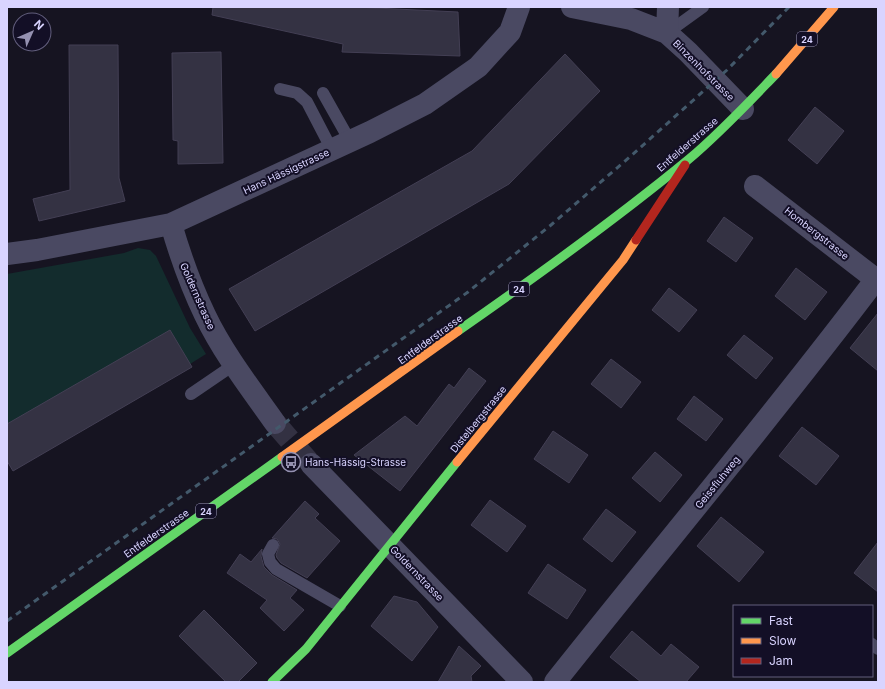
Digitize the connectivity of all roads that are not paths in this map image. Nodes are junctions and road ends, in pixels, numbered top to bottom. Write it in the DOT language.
graph roads {
  1 [pos="519,7"];
  2 [pos="572,7"];
  3 [pos="668,7"];
  4 [pos="703,7"];
  5 [pos="834,7"];
  6 [pos="667,33"];
  7 [pos="280,89"];
  8 [pos="323,93"];
  9 [pos="743,109"];
  10 [pos="341,145"];
  11 [pos="688,160"];
  12 [pos="755,186"];
  13 [pos="171,224"];
  14 [pos="7,254"];
  15 [pos="877,280"];
  16 [pos="235,364"];
  17 [pos="191,394"];
  18 [pos="275,423"];
  19 [pos="311,464"];
  20 [pos="389,544"];
  21 [pos="273,545"];
  22 [pos="340,606"];
  23 [pos="7,653"];
  24 [pos="516,680"];
  25 [pos="272,682"];
  26 [pos="555,682"];
  1 -- 10 [label="street, Hans Hässigstrasse"];
  2 -- 6 [label="street, Binzenhofstrasse"];
  3 -- 6 [label="street"];
  4 -- 6 [label="lane"];
  5 -- 9 [label="main road, Entfelderstrasse / 24"];
  6 -- 9 [label="street, Binzenhofstrasse"];
  7 -- 10 [label="lane"];
  8 -- 10 [label="lane"];
  9 -- 11 [label="main road, Entfelderstrasse / 24"];
  10 -- 13 [label="street, Hans Hässigstrasse"];
  11 -- 20 [label="main road, Distelbergstrasse"];
  11 -- 23 [label="main road, Entfelderstrasse / 24"];
  12 -- 15 [label="street, Hombergstrasse"];
  13 -- 14 [label="street, Hans Hässigstrasse"];
  13 -- 16 [label="street, Goldernstrasse"];
  15 -- 26 [label="street, Geissfluhweg"];
  16 -- 17 [label="lane"];
  16 -- 18 [label="street, Goldernstrasse"];
  19 -- 20 [label="street, Goldernstrasse"];
  20 -- 22 [label="main road, Distelbergstrasse"];
  20 -- 24 [label="street, Goldernstrasse"];
  21 -- 22 [label="lane"];
  22 -- 25 [label="main road, Distelbergstrasse"];
}
